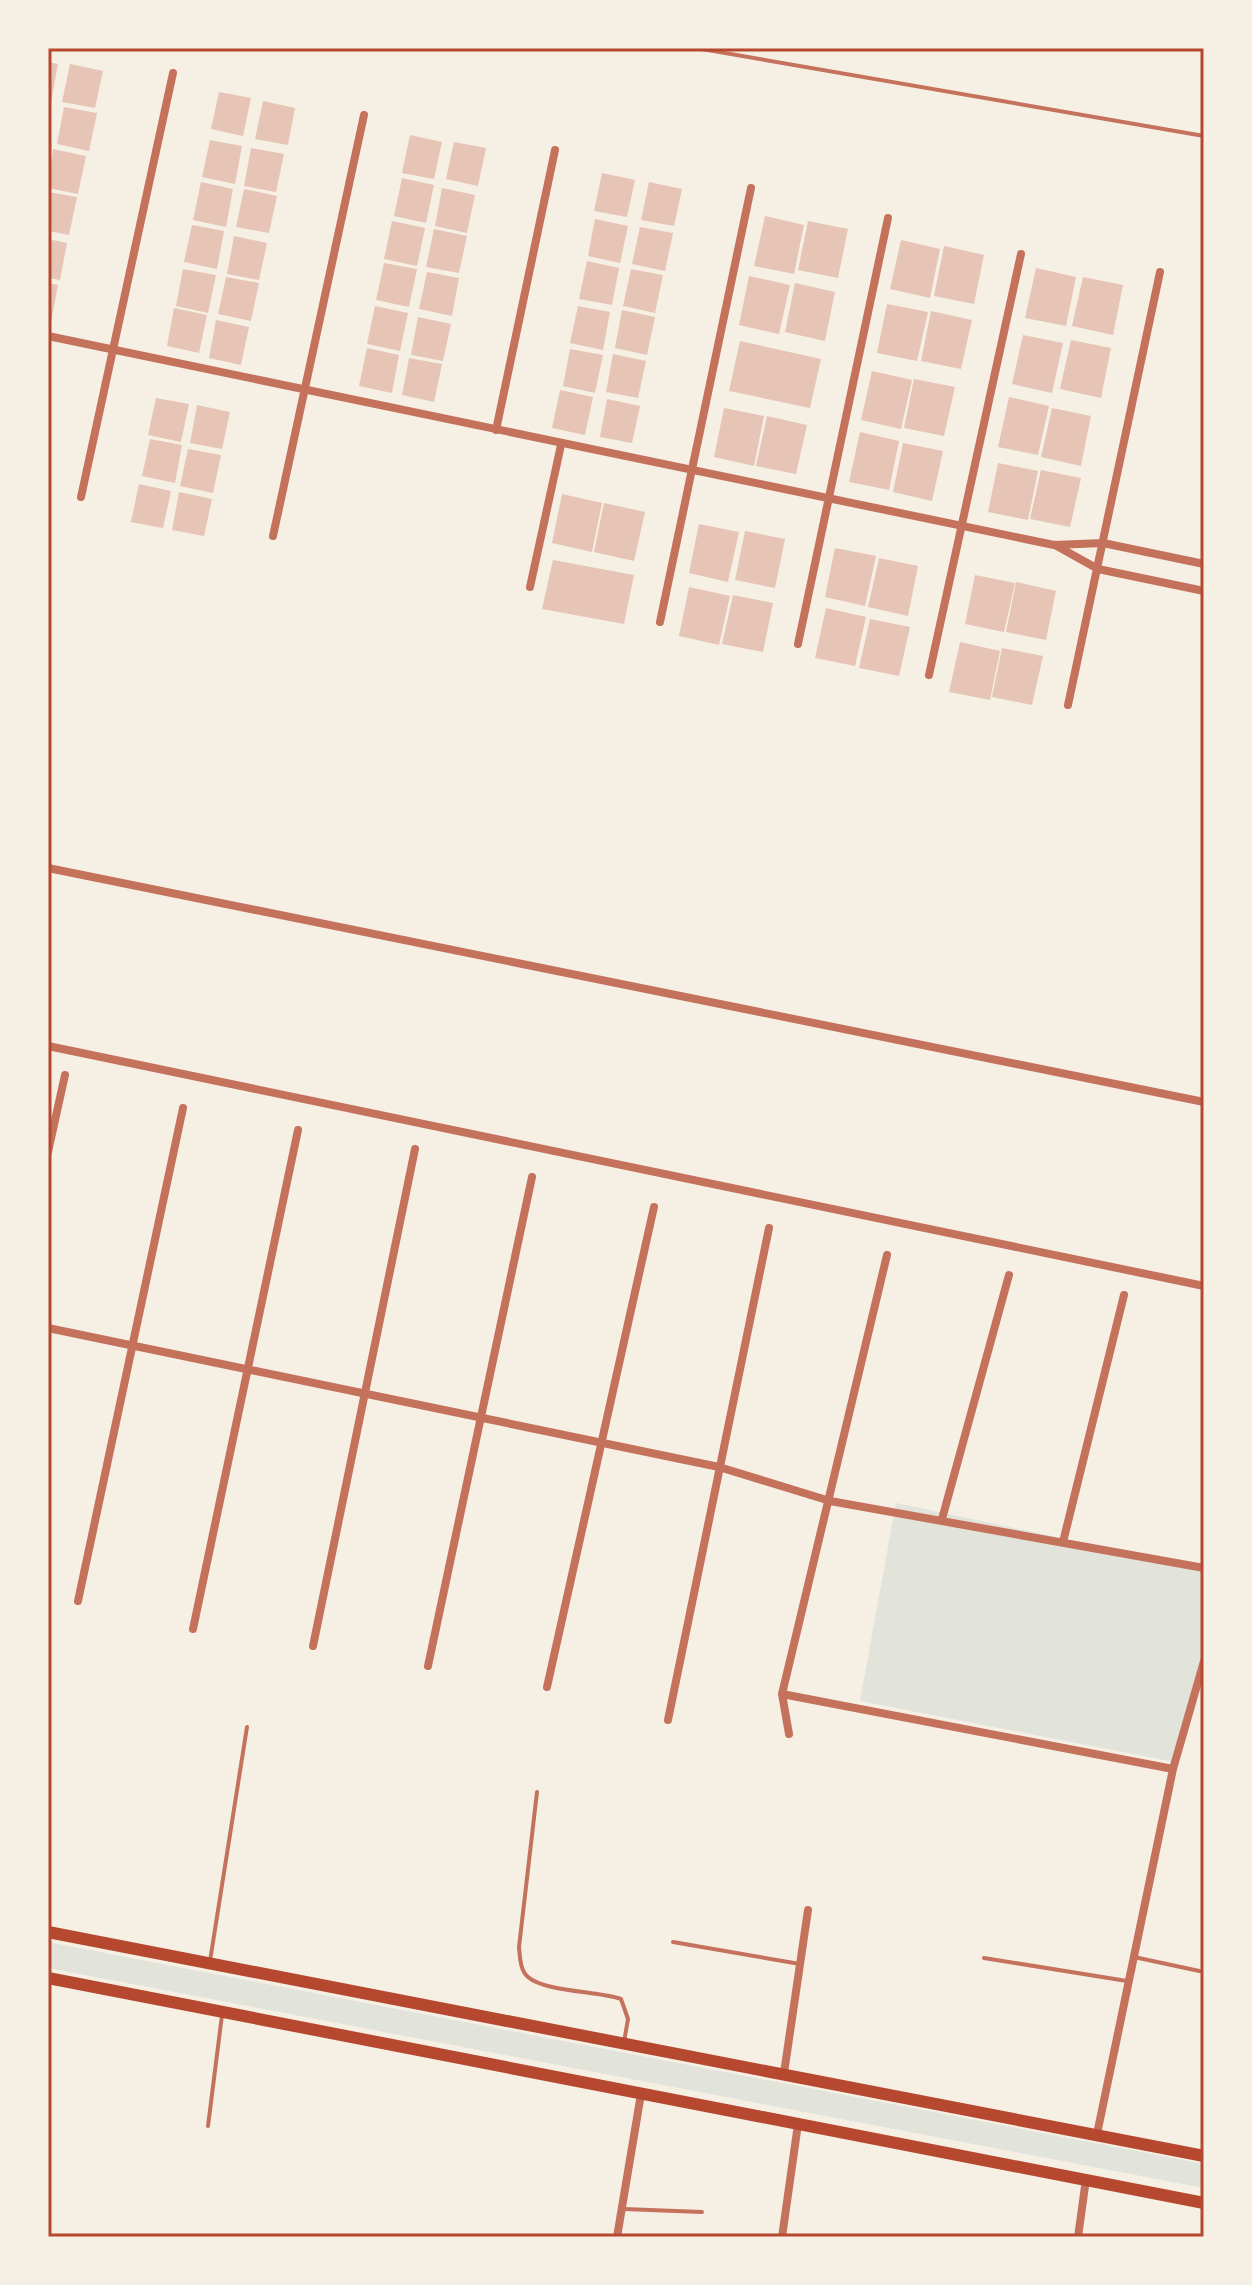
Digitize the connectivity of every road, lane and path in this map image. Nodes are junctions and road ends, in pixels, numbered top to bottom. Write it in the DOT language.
graph roads {
  1 [pos="696,48"];
  2 [pos="173,73"];
  3 [pos="364,115"];
  4 [pos="1204,136"];
  5 [pos="555,150"];
  6 [pos="751,188"];
  7 [pos="888,218"];
  8 [pos="1021,254"];
  9 [pos="1160,272"];
  10 [pos="48,336"];
  11 [pos="114,350"];
  12 [pos="305,389"];
  13 [pos="496,430"];
  14 [pos="561,445"];
  15 [pos="691,472"];
  16 [pos="81,497"];
  17 [pos="828,498"];
  18 [pos="962,527"];
  19 [pos="273,536"];
  20 [pos="1103,543"];
  21 [pos="1054,545"];
  22 [pos="1204,564"];
  23 [pos="1098,569"];
  24 [pos="530,587"];
  25 [pos="1204,591"];
  26 [pos="660,622"];
  27 [pos="798,644"];
  28 [pos="929,675"];
  29 [pos="1068,705"];
  30 [pos="48,868"];
  31 [pos="48,1046"];
  32 [pos="65,1075"];
  33 [pos="1204,1102"];
  34 [pos="183,1108"];
  35 [pos="298,1130"];
  36 [pos="415,1149"];
  37 [pos="48,1152"];
  38 [pos="532,1177"];
  39 [pos="654,1207"];
  40 [pos="769,1228"];
  41 [pos="887,1255"];
  42 [pos="1009,1275"];
  43 [pos="1204,1286"];
  44 [pos="1124,1295"];
  45 [pos="48,1328"];
  46 [pos="130,1346"];
  47 [pos="247,1369"];
  48 [pos="364,1393"];
  49 [pos="481,1417"];
  50 [pos="601,1442"];
  51 [pos="719,1467"];
  52 [pos="830,1501"];
  53 [pos="942,1519"];
  54 [pos="1063,1542"];
  55 [pos="1204,1568"];
  56 [pos="78,1601"];
  57 [pos="193,1629"];
  58 [pos="313,1646"];
  59 [pos="1204,1661"];
  60 [pos="428,1666"];
  61 [pos="547,1687"];
  62 [pos="782,1694"];
  63 [pos="668,1720"];
  64 [pos="247,1727"];
  65 [pos="789,1734"];
  66 [pos="1173,1769"];
  67 [pos="537,1792"];
  68 [pos="808,1910"];
  69 [pos="48,1932"];
  70 [pos="673,1942"];
  71 [pos="1134,1957"];
  72 [pos="984,1958"];
  73 [pos="210,1963"];
  74 [pos="800,1964"];
  75 [pos="1204,1972"];
  76 [pos="48,1978"];
  77 [pos="1129,1981"];
  78 [pos="222,2012"];
  79 [pos="624,2043"];
  80 [pos="784,2073"];
  81 [pos="641,2094"];
  82 [pos="798,2124"];
  83 [pos="208,2126"];
  84 [pos="1097,2134"];
  85 [pos="1204,2156"];
  86 [pos="1086,2178"];
  87 [pos="1204,2203"];
  88 [pos="622,2209"];
  89 [pos="702,2212"];
  90 [pos="617,2237"];
  91 [pos="782,2237"];
  92 [pos="1078,2237"];
  1 -- 4 [label="lane"];
  2 -- 11 [label="street"];
  3 -- 12 [label="street"];
  5 -- 13 [label="street"];
  6 -- 15 [label="street"];
  7 -- 17 [label="street"];
  8 -- 18 [label="street"];
  9 -- 20 [label="street"];
  10 -- 11 [label="street"];
  11 -- 12 [label="street"];
  11 -- 16 [label="street"];
  12 -- 13 [label="street"];
  12 -- 19 [label="street"];
  13 -- 14 [label="street"];
  14 -- 15 [label="street"];
  14 -- 24 [label="street"];
  15 -- 17 [label="street"];
  15 -- 26 [label="street"];
  17 -- 18 [label="street"];
  17 -- 27 [label="street"];
  18 -- 21 [label="street"];
  18 -- 28 [label="street"];
  20 -- 21 [label="street"];
  20 -- 22 [label="street"];
  20 -- 23 [label="street"];
  21 -- 23 [label="street"];
  23 -- 25 [label="street"];
  23 -- 29 [label="street"];
  30 -- 33 [label="street"];
  31 -- 43 [label="street"];
  32 -- 37 [label="street"];
  34 -- 46 [label="street"];
  35 -- 47 [label="street"];
  36 -- 48 [label="street"];
  38 -- 49 [label="street"];
  39 -- 50 [label="street"];
  40 -- 51 [label="street"];
  41 -- 52 [label="street"];
  42 -- 53 [label="street"];
  44 -- 54 [label="street"];
  45 -- 46 [label="street"];
  46 -- 47 [label="street"];
  46 -- 56 [label="street"];
  47 -- 48 [label="street"];
  47 -- 57 [label="street"];
  48 -- 49 [label="street"];
  48 -- 58 [label="street"];
  49 -- 50 [label="street"];
  49 -- 60 [label="street"];
  50 -- 51 [label="street"];
  50 -- 61 [label="street"];
  51 -- 52 [label="street"];
  51 -- 63 [label="street"];
  52 -- 53 [label="street"];
  52 -- 62 [label="street"];
  53 -- 54 [label="street"];
  54 -- 55 [label="street"];
  59 -- 66 [label="street"];
  62 -- 65 [label="street"];
  62 -- 66 [label="street"];
  64 -- 73 [label="lane"];
  66 -- 71 [label="street"];
  67 -- 79 [label="lane"];
  68 -- 74 [label="street"];
  69 -- 73 [label="main road"];
  70 -- 74 [label="lane"];
  71 -- 75 [label="lane"];
  71 -- 77 [label="street"];
  72 -- 77 [label="lane"];
  73 -- 79 [label="main road"];
  74 -- 80 [label="street"];
  76 -- 78 [label="main road"];
  77 -- 84 [label="street"];
  78 -- 81 [label="main road"];
  78 -- 83 [label="lane"];
  79 -- 80 [label="main road"];
  80 -- 84 [label="main road"];
  81 -- 82 [label="main road"];
  81 -- 88 [label="street"];
  82 -- 86 [label="main road"];
  82 -- 91 [label="street"];
  84 -- 85 [label="main road"];
  86 -- 87 [label="main road"];
  86 -- 92 [label="street"];
  88 -- 89 [label="lane"];
  88 -- 90 [label="street"];
}
